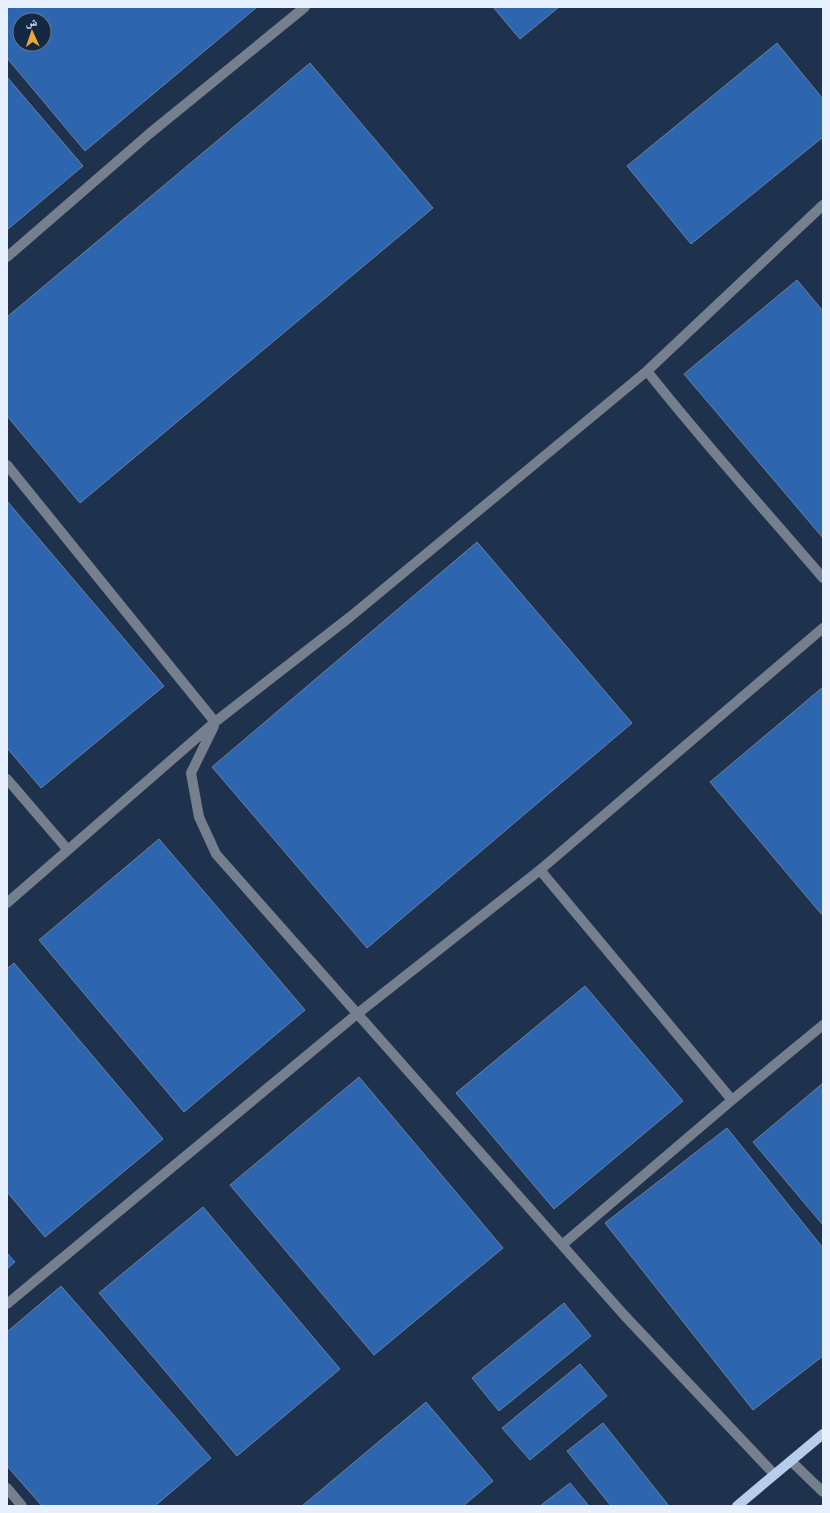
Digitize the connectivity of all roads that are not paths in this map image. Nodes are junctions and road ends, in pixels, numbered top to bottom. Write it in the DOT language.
graph roads {
  1 [pos="305,7"];
  2 [pos="823,205"];
  3 [pos="7,256"];
  4 [pos="647,371"];
  5 [pos="7,466"];
  6 [pos="823,578"];
  7 [pos="823,628"];
  8 [pos="215,722"];
  9 [pos="7,779"];
  10 [pos="68,850"];
  11 [pos="540,870"];
  12 [pos="7,903"];
  13 [pos="357,1014"];
  14 [pos="823,1025"];
  15 [pos="732,1100"];
  16 [pos="562,1245"];
  17 [pos="7,1304"];
  18 [pos="823,1434"];
  19 [pos="790,1461"];
  20 [pos="774,1474"];
  21 [pos="7,1488"];
  22 [pos="823,1492"];
  23 [pos="22,1506"];
  24 [pos="737,1506"];
  1 -- 3 [label="street"];
  2 -- 4 [label="street"];
  4 -- 6 [label="street"];
  4 -- 8 [label="street"];
  5 -- 8 [label="street"];
  7 -- 11 [label="street"];
  8 -- 10 [label="street"];
  8 -- 13 [label="street"];
  9 -- 10 [label="street"];
  10 -- 12 [label="street"];
  11 -- 13 [label="street"];
  11 -- 15 [label="street"];
  13 -- 16 [label="street"];
  13 -- 17 [label="street"];
  14 -- 15 [label="street"];
  15 -- 16 [label="street"];
  16 -- 20 [label="street"];
  18 -- 19 [label="main road"];
  19 -- 20 [label="main road"];
  19 -- 22 [label="street"];
  20 -- 24 [label="main road"];
  21 -- 23 [label="street"];
}
